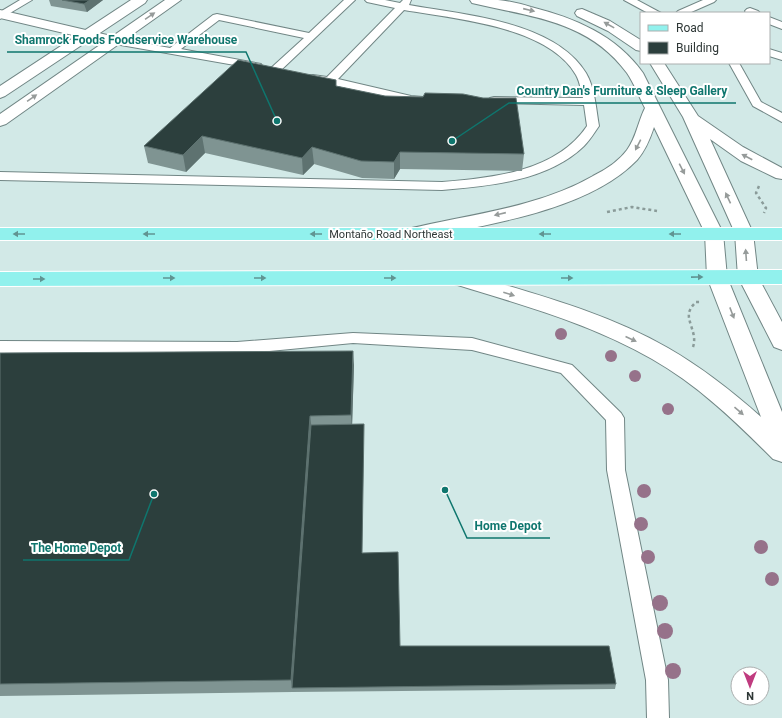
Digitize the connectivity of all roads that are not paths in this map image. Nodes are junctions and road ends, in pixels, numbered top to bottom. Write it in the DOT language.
graph roads {
  1 [pos="27,0"];
  2 [pos="140,0"];
  3 [pos="174,0"];
  4 [pos="350,0"];
  5 [pos="370,0"];
  6 [pos="477,0"];
  7 [pos="629,0"];
  8 [pos="711,0"];
  9 [pos="406,3"];
  10 [pos="570,9"];
  11 [pos="654,12"];
  12 [pos="683,12"];
  13 [pos="1,15"];
  14 [pos="770,20"];
  15 [pos="782,26"];
  16 [pos="88,35"];
  17 [pos="311,36"];
  18 [pos="115,41"];
  19 [pos="640,46"];
  20 [pos="174,50"];
  21 [pos="770,52"];
  22 [pos="782,57"];
  23 [pos="658,64"];
  24 [pos="735,64"];
  25 [pos="274,70"];
  26 [pos="288,73"];
  27 [pos="302,76"];
  28 [pos="330,81"];
  29 [pos="0,94"];
  30 [pos="432,99"];
  31 [pos="486,100"];
  32 [pos="588,102"];
  33 [pos="652,109"];
  34 [pos="691,117"];
  35 [pos="782,118"];
  36 [pos="0,121"];
  37 [pos="782,174"];
  38 [pos="0,176"];
  39 [pos="744,233"];
  40 [pos="0,234"];
  41 [pos="411,234"];
  42 [pos="714,234"];
  43 [pos="782,234"];
  44 [pos="718,277"];
  45 [pos="748,277"];
  46 [pos="782,277"];
  47 [pos="458,278"];
  48 [pos="0,279"];
  49 [pos="782,342"];
  50 [pos="0,348"];
  51 [pos="782,442"];
  52 [pos="782,452"];
  53 [pos="658,718"];
  1 -- 13 [label="lane"];
  2 -- 16 [label="street"];
  18 -- 3 [label="street, one-way"];
  4 -- 17 [label="lane"];
  5 -- 9 [label="lane"];
  6 -- 33 [label="street, one-way"];
  7 -- 11 [label="lane"];
  8 -- 12 [label="lane"];
  9 -- 28 [label="lane"];
  9 -- 32 [label="lane"];
  19 -- 10 [label="street, one-way"];
  13 -- 16 [label="street"];
  14 -- 15 [label="lane"];
  16 -- 18 [label="street"];
  16 -- 29 [label="street"];
  17 -- 20 [label="lane"];
  17 -- 25 [label="lane"];
  18 -- 20 [label="lane"];
  36 -- 18 [label="street, one-way"];
  20 -- 25 [label="lane"];
  21 -- 22 [label="lane"];
  23 -- 34 [label="street"];
  24 -- 35 [label="lane"];
  25 -- 26 [label="lane"];
  27 -- 28 [label="lane"];
  28 -- 30 [label="lane"];
  31 -- 32 [label="lane"];
  32 -- 38 [label="lane"];
  33 -- 41 [label="street, one-way"];
  33 -- 42 [label="street, one-way"];
  37 -- 34 [label="street, one-way"];
  39 -- 34 [label="street, one-way"];
  39 -- 42 [label="main road, Montaño Road Northeast"];
  39 -- 43 [label="main road, Montaño Road Northeast"];
  45 -- 39 [label="street, one-way"];
  41 -- 40 [label="main road, Montaño Road Northeast, one-way"];
  42 -- 41 [label="main road, Montaño Road Northeast, one-way"];
  42 -- 44 [label="street"];
  44 -- 45 [label="main road"];
  47 -- 44 [label="main road, one-way"];
  44 -- 51 [label="street, one-way"];
  45 -- 46 [label="main road"];
  45 -- 49 [label="street"];
  48 -- 47 [label="main road, one-way"];
  47 -- 52 [label="street, one-way"];
  50 -- 53 [label="lane"];
}
